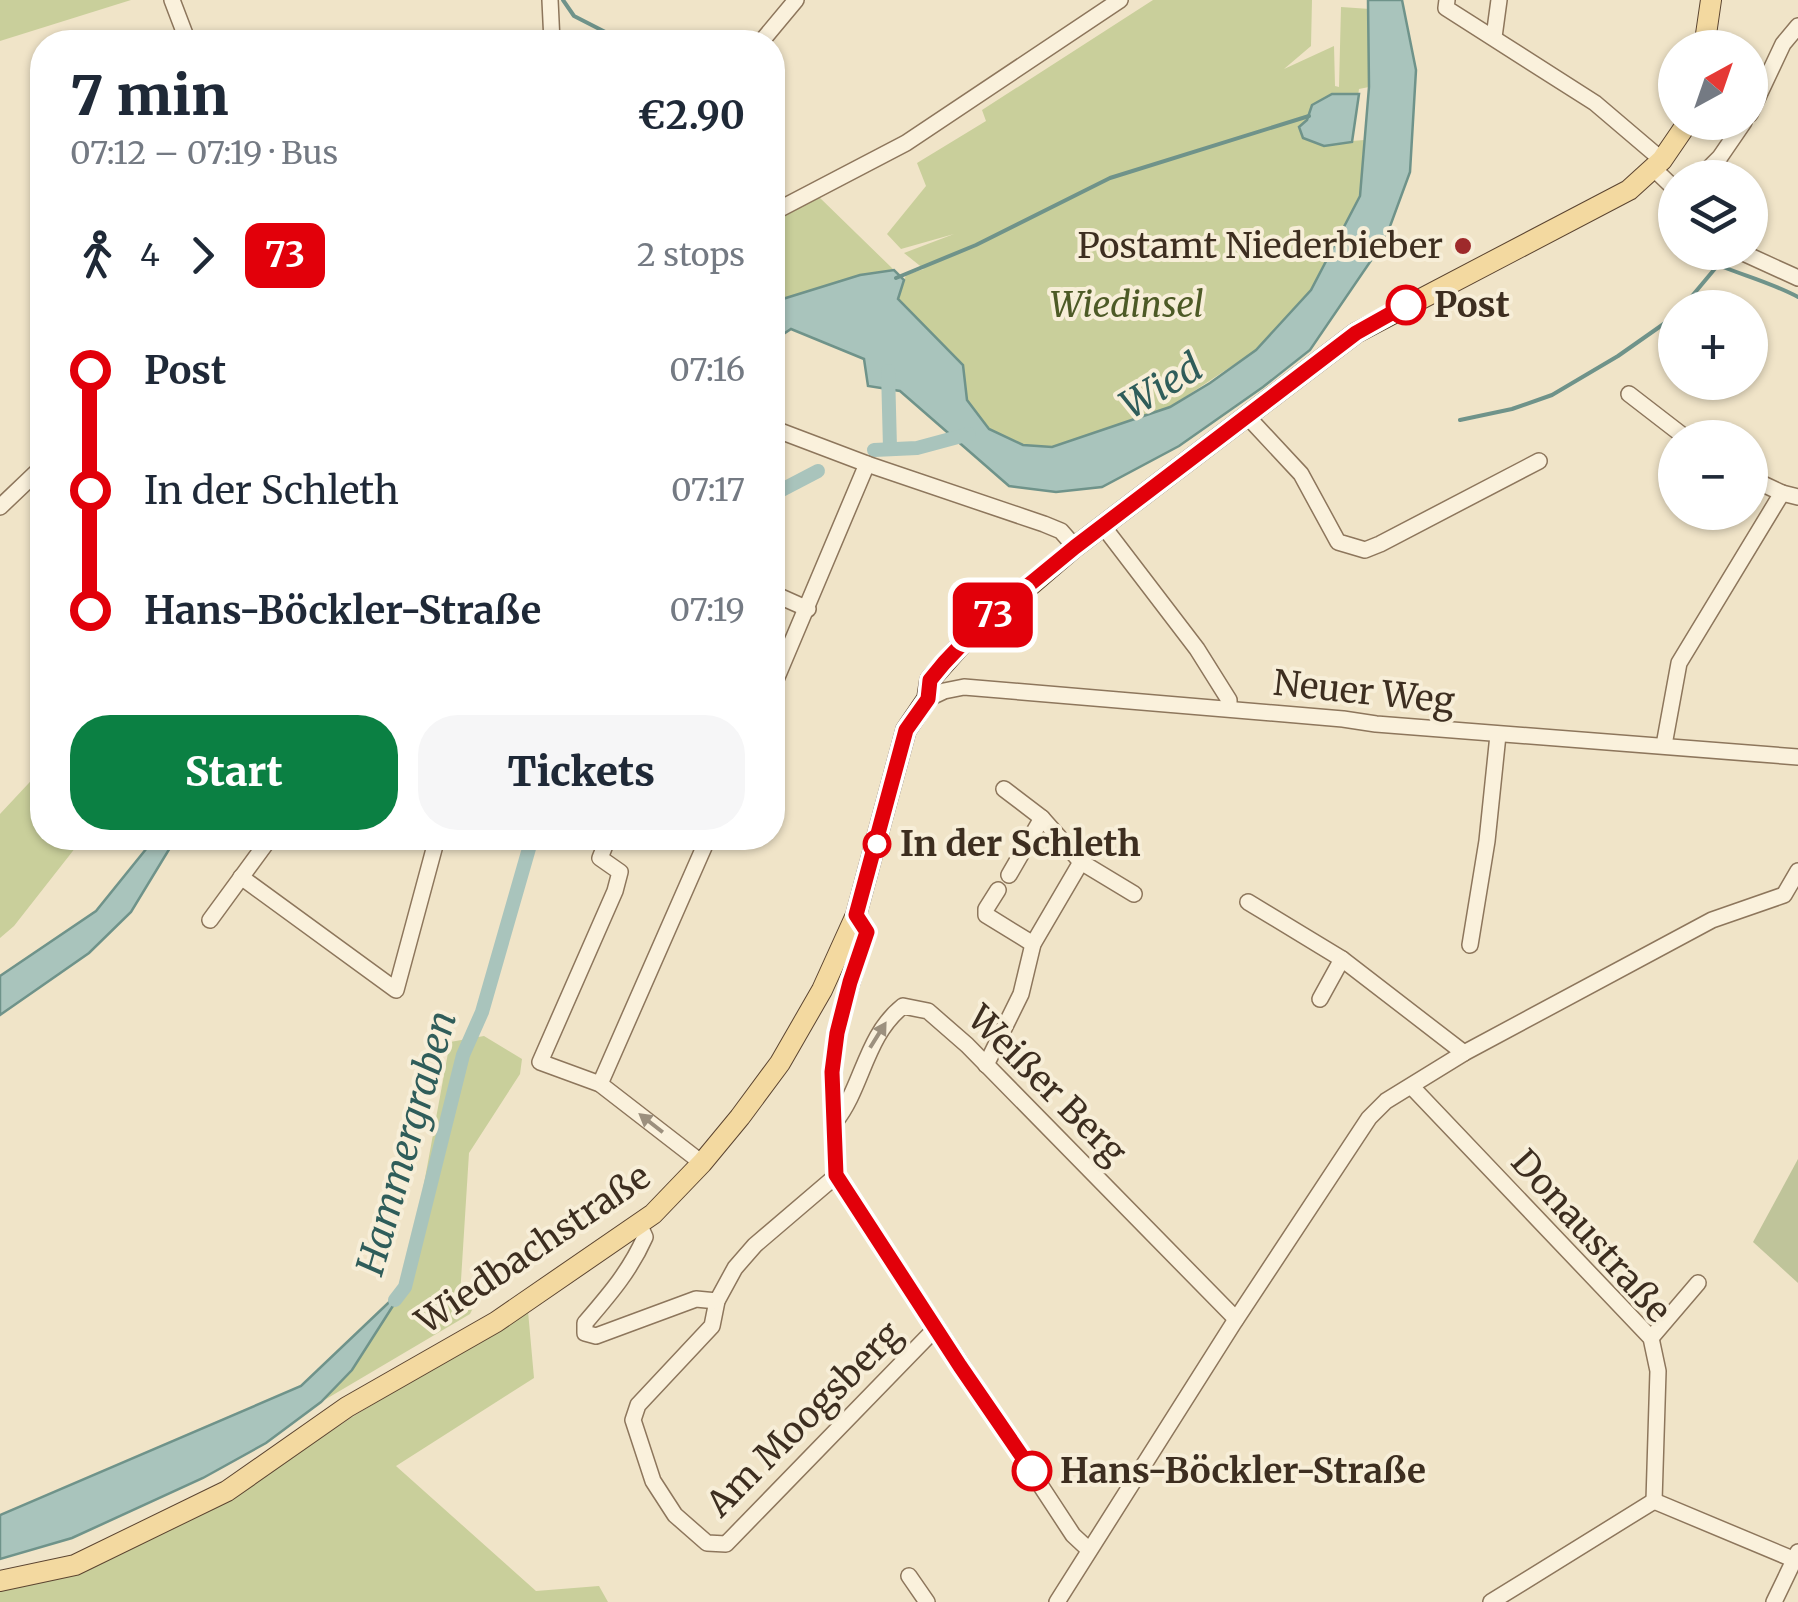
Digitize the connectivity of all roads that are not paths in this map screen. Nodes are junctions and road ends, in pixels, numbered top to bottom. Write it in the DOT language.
graph roads {
  1 [pos="172,0"];
  2 [pos="550,0"];
  3 [pos="796,0"];
  4 [pos="1120,0"];
  5 [pos="1499,0"];
  6 [pos="1711,0"];
  7 [pos="1446,4"];
  8 [pos="183,30"];
  9 [pos="551,30"];
  10 [pos="771,30"];
  11 [pos="1707,30"];
  12 [pos="1793,30"];
  13 [pos="1494,38"];
  14 [pos="1768,79"];
  15 [pos="1658,164"];
  16 [pos="785,206"];
  17 [pos="1768,264"];
  18 [pos="1798,278"];
  19 [pos="1629,394"];
  20 [pos="1246,414"];
  21 [pos="1663,420"];
  22 [pos="785,433"];
  23 [pos="1539,461"];
  24 [pos="867,464"];
  25 [pos="30,478"];
  26 [pos="1790,495"];
  27 [pos="0,507"];
  28 [pos="1102,526"];
  29 [pos="1075,547"];
  30 [pos="785,599"];
  31 [pos="808,609"];
  32 [pos="785,660"];
  33 [pos="928,699"];
  34 [pos="1228,708"];
  35 [pos="1498,734"];
  36 [pos="1664,745"];
  37 [pos="1798,757"];
  38 [pos="1004,789"];
  39 [pos="1042,818"];
  40 [pos="262,850"];
  41 [pos="434,850"];
  42 [pos="603,850"];
  43 [pos="703,850"];
  44 [pos="1081,862"];
  45 [pos="1798,871"];
  46 [pos="1009,875"];
  47 [pos="242,878"];
  48 [pos="998,890"];
  49 [pos="1134,894"];
  50 [pos="1791,898"];
  51 [pos="1248,902"];
  52 [pos="856,915"];
  53 [pos="986,915"];
  54 [pos="210,920"];
  55 [pos="975,932"];
  56 [pos="1033,944"];
  57 [pos="1470,945"];
  58 [pos="1342,959"];
  59 [pos="1320,999"];
  60 [pos="1464,1054"];
  61 [pos="986,1066"];
  62 [pos="600,1084"];
  63 [pos="1412,1087"];
  64 [pos="835,1122"];
  65 [pos="702,1163"];
  66 [pos="836,1175"];
  67 [pos="639,1224"];
  68 [pos="1698,1283"];
  69 [pos="717,1301"];
  70 [pos="1236,1319"];
  71 [pos="936,1328"];
  72 [pos="1651,1338"];
  73 [pos="1654,1501"];
  74 [pos="1088,1549"];
  75 [pos="1796,1556"];
  76 [pos="909,1576"];
  77 [pos="0,1580"];
  78 [pos="927,1602"];
  79 [pos="1057,1602"];
  80 [pos="1491,1602"];
  81 [pos="1774,1602"];
  1 -- 8 [label="street"];
  2 -- 9 [label="street"];
  3 -- 10 [label="street"];
  4 -- 16 [label="street"];
  5 -- 13 [label="street"];
  6 -- 11 [label="main road"];
  7 -- 13 [label="street"];
  12 -- 14 [label="street"];
  13 -- 15 [label="street"];
  15 -- 20 [label="main road, Wiedbachstraße"];
  17 -- 18 [label="street"];
  19 -- 21 [label="street"];
  20 -- 23 [label="street"];
  20 -- 28 [label="main road, Wiedbachstraße"];
  22 -- 24 [label="street"];
  24 -- 29 [label="street"];
  24 -- 31 [label="street"];
  25 -- 27 [label="street"];
  26 -- 36 [label="street"];
  28 -- 29 [label="main road, Wiedbachstraße"];
  28 -- 34 [label="street"];
  29 -- 33 [label="main road, Wiedbachstraße"];
  30 -- 31 [label="street"];
  31 -- 32 [label="street"];
  33 -- 34 [label="street, Neuer Weg"];
  33 -- 52 [label="main road, Wiedbachstraße"];
  34 -- 35 [label="street, Neuer Weg"];
  35 -- 36 [label="street, Neuer Weg"];
  35 -- 57 [label="street"];
  36 -- 37 [label="street, Neuer Weg"];
  38 -- 39 [label="street"];
  39 -- 44 [label="street"];
  39 -- 46 [label="street"];
  40 -- 47 [label="street"];
  41 -- 47 [label="street"];
  42 -- 62 [label="street"];
  43 -- 62 [label="street"];
  44 -- 49 [label="street"];
  44 -- 56 [label="street"];
  45 -- 50 [label="street"];
  47 -- 54 [label="street"];
  48 -- 53 [label="street"];
  50 -- 60 [label="street"];
  51 -- 58 [label="street"];
  52 -- 64 [label="street"];
  52 -- 65 [label="main road, Wiedbachstraße"];
  53 -- 55 [label="street"];
  53 -- 56 [label="street"];
  56 -- 61 [label="street"];
  58 -- 59 [label="street"];
  58 -- 60 [label="street"];
  60 -- 63 [label="street"];
  64 -- 61 [label="street, Weißer Berg, one-way"];
  61 -- 70 [label="street, Weißer Berg"];
  65 -- 62 [label="street, one-way"];
  63 -- 70 [label="street"];
  63 -- 72 [label="street, Donaustraße"];
  64 -- 66 [label="street"];
  65 -- 67 [label="main road, Wiedbachstraße"];
  66 -- 69 [label="street, Am Moogsberg"];
  66 -- 71 [label="street"];
  67 -- 69 [label="street"];
  67 -- 77 [label="main road, Wiedbachstraße"];
  68 -- 72 [label="street"];
  69 -- 71 [label="street, Am Moogsberg"];
  70 -- 74 [label="street"];
  71 -- 74 [label="street"];
  72 -- 73 [label="street, Donaustraße"];
  73 -- 75 [label="street"];
  73 -- 80 [label="street"];
  74 -- 79 [label="street"];
  75 -- 81 [label="street"];
  76 -- 78 [label="street"];
}
